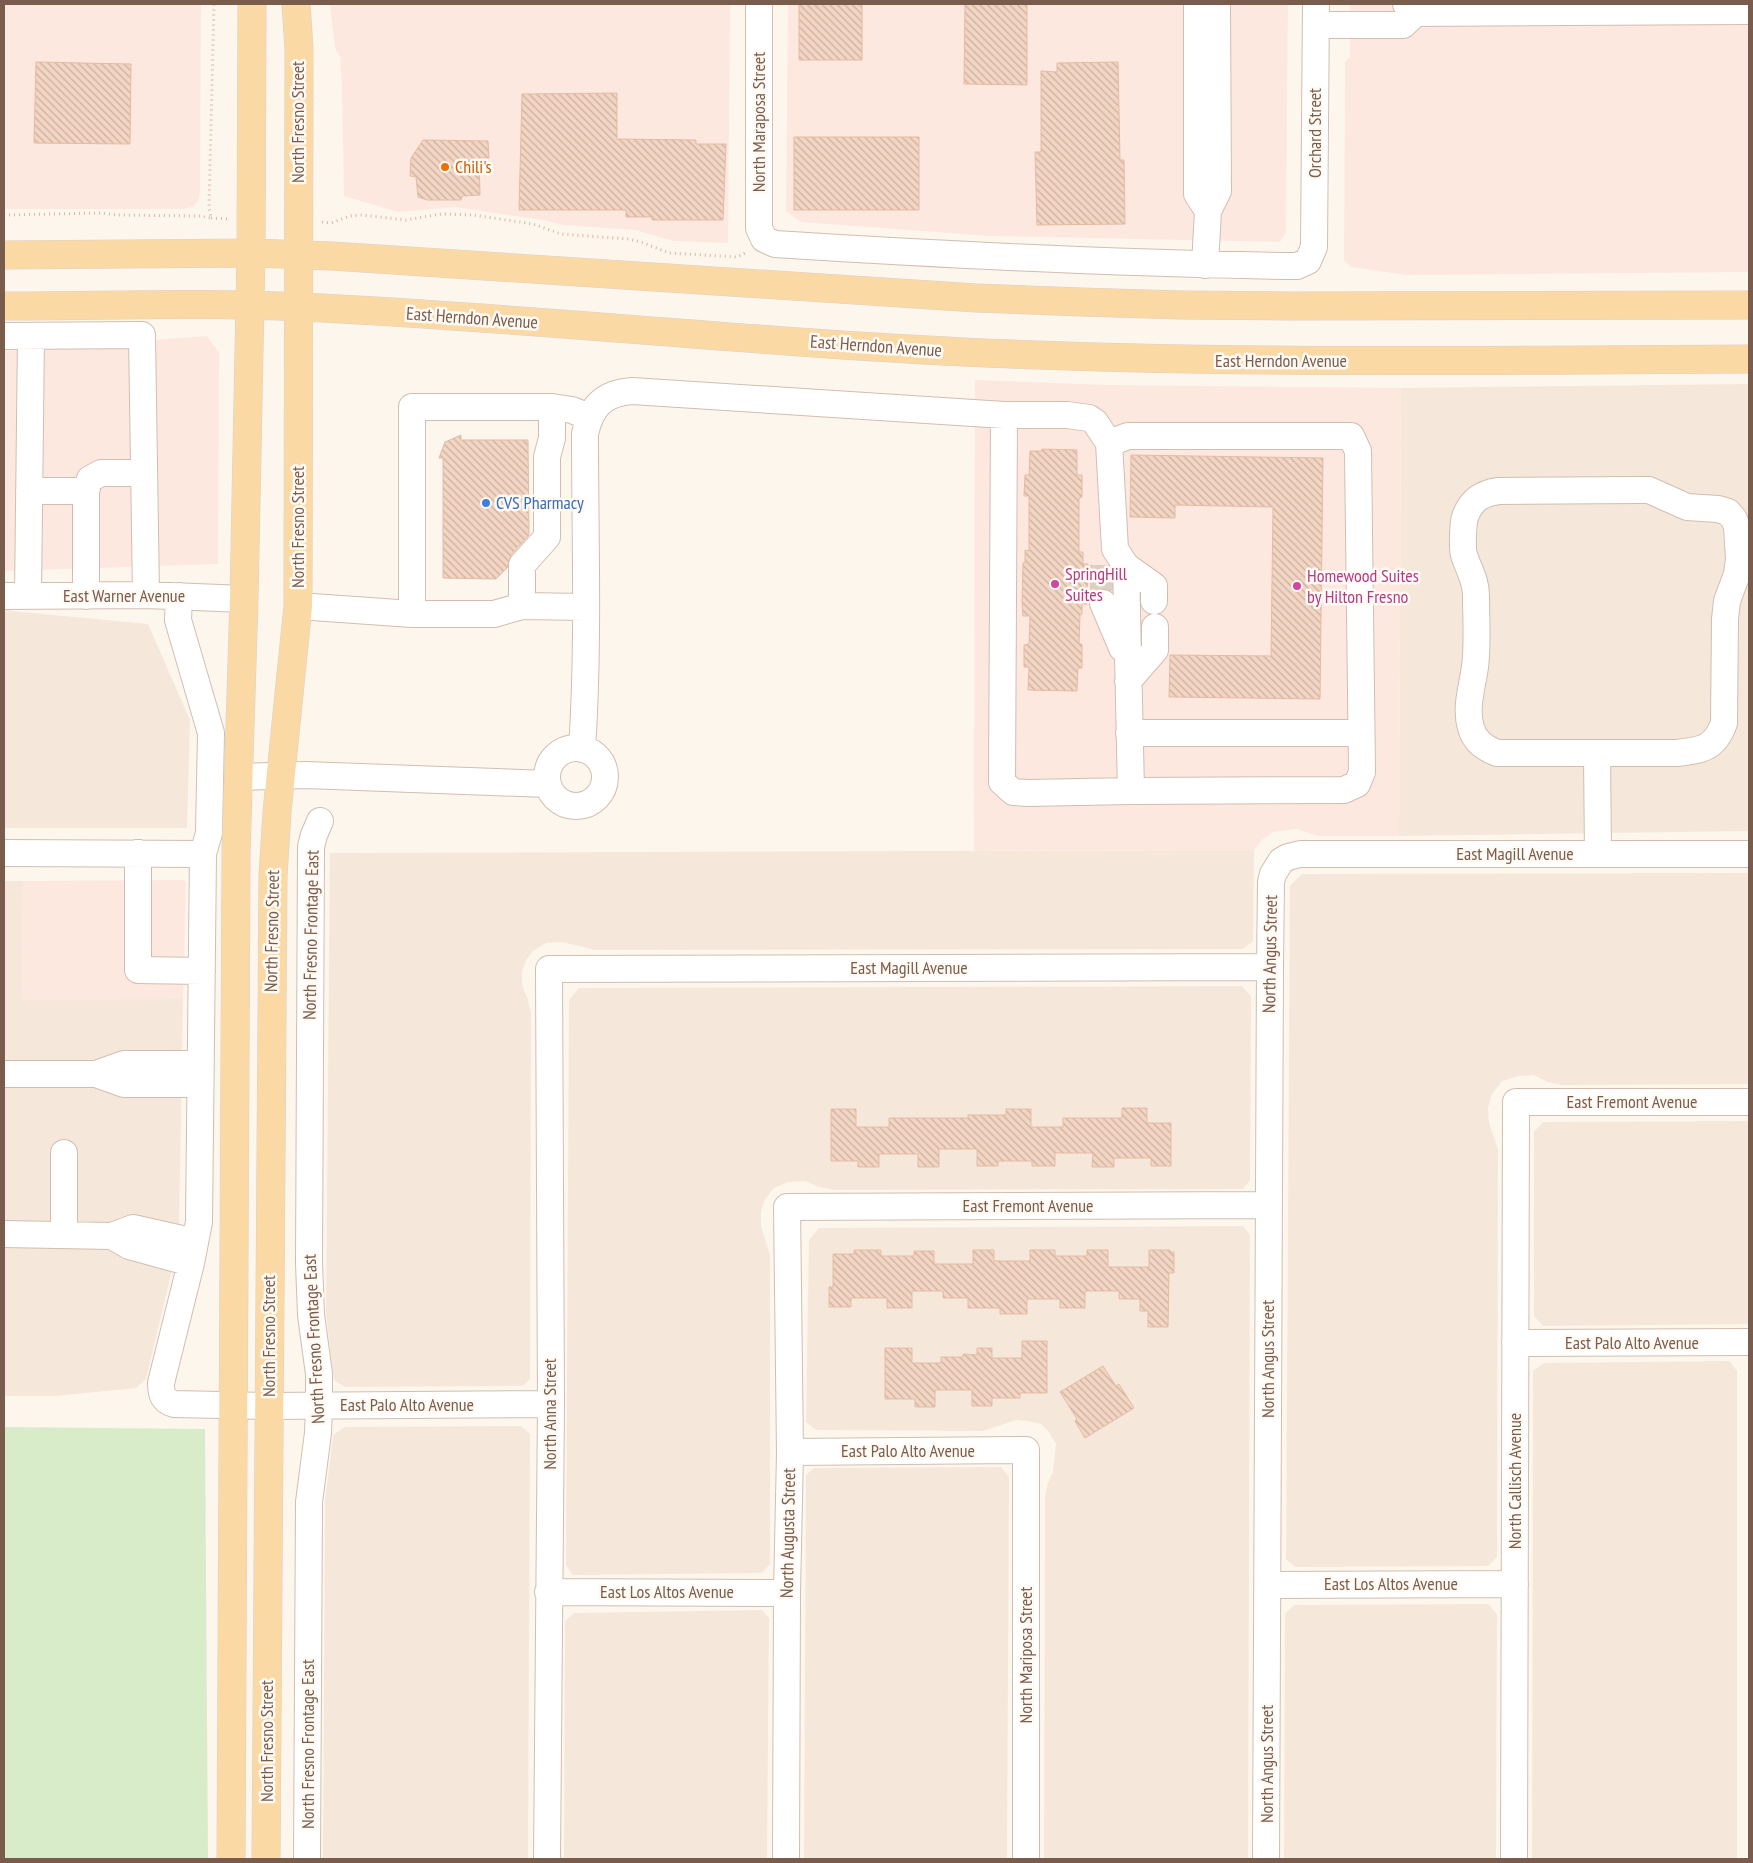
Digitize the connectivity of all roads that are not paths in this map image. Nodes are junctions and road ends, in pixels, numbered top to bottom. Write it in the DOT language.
graph roads {
  1 [pos="252,4"];
  2 [pos="296,4"];
  3 [pos="759,4"];
  4 [pos="1197,4"];
  5 [pos="1217,4"];
  6 [pos="1411,8"];
  7 [pos="1749,11"];
  8 [pos="1316,14"];
  9 [pos="1208,211"];
  10 [pos="250,253"];
  11 [pos="4,255"];
  12 [pos="298,255"];
  13 [pos="1205,265"];
  14 [pos="250,305"];
  15 [pos="1749,305"];
  16 [pos="4,306"];
  17 [pos="298,306"];
  18 [pos="4,336"];
  19 [pos="31,336"];
  20 [pos="1749,359"];
  21 [pos="552,407"];
  22 [pos="1004,415"];
  23 [pos="590,417"];
  24 [pos="1109,443"];
  25 [pos="144,473"];
  26 [pos="29,491"];
  27 [pos="86,491"];
  28 [pos="1114,566"];
  29 [pos="146,595"];
  30 [pos="16,596"];
  31 [pos="86,596"];
  32 [pos="179,596"];
  33 [pos="244,599"];
  34 [pos="1154,601"];
  35 [pos="1103,603"];
  36 [pos="298,606"];
  37 [pos="522,606"];
  38 [pos="585,607"];
  39 [pos="412,614"];
  40 [pos="1155,627"];
  41 [pos="1128,671"];
  42 [pos="1129,733"];
  43 [pos="1361,733"];
  44 [pos="582,749"];
  45 [pos="1597,754"];
  46 [pos="282,776"];
  47 [pos="238,777"];
  48 [pos="547,784"];
  49 [pos="1131,791"];
  50 [pos="320,821"];
  51 [pos="4,853"];
  52 [pos="138,853"];
  53 [pos="203,854"];
  54 [pos="1598,854"];
  55 [pos="1749,854"];
  56 [pos="1281,861"];
  57 [pos="1270,967"];
  58 [pos="549,969"];
  59 [pos="202,971"];
  60 [pos="4,1074"];
  61 [pos="200,1074"];
  62 [pos="1516,1102"];
  63 [pos="1749,1102"];
  64 [pos="64,1153"];
  65 [pos="1268,1205"];
  66 [pos="787,1207"];
  67 [pos="4,1234"];
  68 [pos="64,1235"];
  69 [pos="193,1253"];
  70 [pos="1749,1342"];
  71 [pos="1515,1343"];
  72 [pos="551,1404"];
  73 [pos="233,1406"];
  74 [pos="269,1406"];
  75 [pos="319,1406"];
  76 [pos="1026,1450"];
  77 [pos="790,1452"];
  78 [pos="1514,1584"];
  79 [pos="1268,1585"];
  80 [pos="548,1592"];
  81 [pos="787,1593"];
  82 [pos="231,1859"];
  83 [pos="266,1859"];
  84 [pos="307,1859"];
  85 [pos="546,1859"];
  86 [pos="786,1859"];
  87 [pos="1026,1859"];
  88 [pos="1266,1859"];
  89 [pos="1514,1859"];
  1 -- 10 [label="main road, North Fresno Street"];
  2 -- 12 [label="main road, North Fresno Street"];
  3 -- 13 [label="street, North Maraposa Street"];
  4 -- 9 [label="street"];
  5 -- 9 [label="street"];
  6 -- 7 [label="street"];
  6 -- 8 [label="street"];
  8 -- 13 [label="street, Orchard Street"];
  9 -- 13 [label="street"];
  10 -- 11 [label="main road"];
  10 -- 12 [label="main road"];
  10 -- 14 [label="main road, North Fresno Street"];
  12 -- 15 [label="main road"];
  12 -- 17 [label="main road, North Fresno Street"];
  14 -- 16 [label="main road, East Herndon Avenue"];
  14 -- 17 [label="main road, East Herndon Avenue"];
  14 -- 33 [label="main road, North Fresno Street"];
  17 -- 20 [label="main road, East Herndon Avenue"];
  17 -- 36 [label="main road, North Fresno Street"];
  18 -- 19 [label="street"];
  19 -- 25 [label="street"];
  19 -- 26 [label="street"];
  21 -- 23 [label="street"];
  21 -- 37 [label="street"];
  21 -- 39 [label="street"];
  22 -- 23 [label="street"];
  22 -- 24 [label="street"];
  22 -- 49 [label="street"];
  23 -- 38 [label="street"];
  24 -- 28 [label="street"];
  24 -- 43 [label="street"];
  25 -- 27 [label="street"];
  25 -- 29 [label="street"];
  26 -- 27 [label="street"];
  26 -- 30 [label="street"];
  27 -- 31 [label="street"];
  28 -- 34 [label="street"];
  28 -- 41 [label="street"];
  29 -- 31 [label="street, East Warner Avenue"];
  29 -- 32 [label="street, East Warner Avenue"];
  30 -- 31 [label="street, East Warner Avenue"];
  32 -- 33 [label="street, East Warner Avenue"];
  32 -- 53 [label="street"];
  33 -- 47 [label="main road, North Fresno Street"];
  35 -- 41 [label="street"];
  36 -- 39 [label="street"];
  36 -- 46 [label="main road, North Fresno Street"];
  37 -- 38 [label="street"];
  37 -- 39 [label="street"];
  38 -- 44 [label="street"];
  40 -- 41 [label="street"];
  41 -- 42 [label="street"];
  42 -- 43 [label="street"];
  42 -- 49 [label="street"];
  43 -- 49 [label="street"];
  44 -- 48 [label="street"];
  44 -- 48 [label="street"];
  45 -- 45 [label="street"];
  45 -- 54 [label="street"];
  46 -- 47 [label="street"];
  46 -- 48 [label="street"];
  46 -- 74 [label="main road, North Fresno Street"];
  47 -- 73 [label="main road, North Fresno Street"];
  50 -- 75 [label="street, North Fresno Frontage East"];
  51 -- 52 [label="street"];
  52 -- 53 [label="street"];
  52 -- 59 [label="street"];
  53 -- 59 [label="street"];
  54 -- 55 [label="street, East Magill Avenue"];
  54 -- 56 [label="street, East Magill Avenue"];
  56 -- 57 [label="street, North Angus Street"];
  57 -- 58 [label="street, East Magill Avenue"];
  57 -- 65 [label="street, North Angus Street"];
  58 -- 72 [label="street, North Anna Street"];
  59 -- 61 [label="street"];
  60 -- 61 [label="street"];
  61 -- 69 [label="street"];
  62 -- 63 [label="street, East Fremont Avenue"];
  62 -- 71 [label="street, North Callisch Avenue"];
  64 -- 68 [label="street"];
  65 -- 66 [label="street, East Fremont Avenue"];
  65 -- 79 [label="street, North Angus Street"];
  66 -- 77 [label="street, North Augusta Street"];
  67 -- 68 [label="street"];
  68 -- 69 [label="street"];
  69 -- 73 [label="street, East Palo Alto Avenue"];
  70 -- 71 [label="street, East Palo Alto Avenue"];
  71 -- 78 [label="street, North Callisch Avenue"];
  72 -- 75 [label="street, East Palo Alto Avenue"];
  72 -- 80 [label="street, North Anna Street"];
  73 -- 74 [label="street, East Palo Alto Avenue"];
  73 -- 82 [label="main road, North Fresno Street"];
  74 -- 75 [label="street, East Palo Alto Avenue"];
  74 -- 83 [label="main road, North Fresno Street"];
  75 -- 84 [label="street, North Fresno Frontage East"];
  76 -- 77 [label="street, East Palo Alto Avenue"];
  76 -- 87 [label="street, North Mariposa Street"];
  77 -- 81 [label="street, North Augusta Street"];
  78 -- 79 [label="street, East Los Altos Avenue"];
  78 -- 89 [label="street, North Callisch Avenue"];
  79 -- 88 [label="street, North Angus Street"];
  80 -- 81 [label="street, East Los Altos Avenue"];
  80 -- 85 [label="street, North Anna Street"];
  81 -- 86 [label="street, North Augusta Street"];
}
